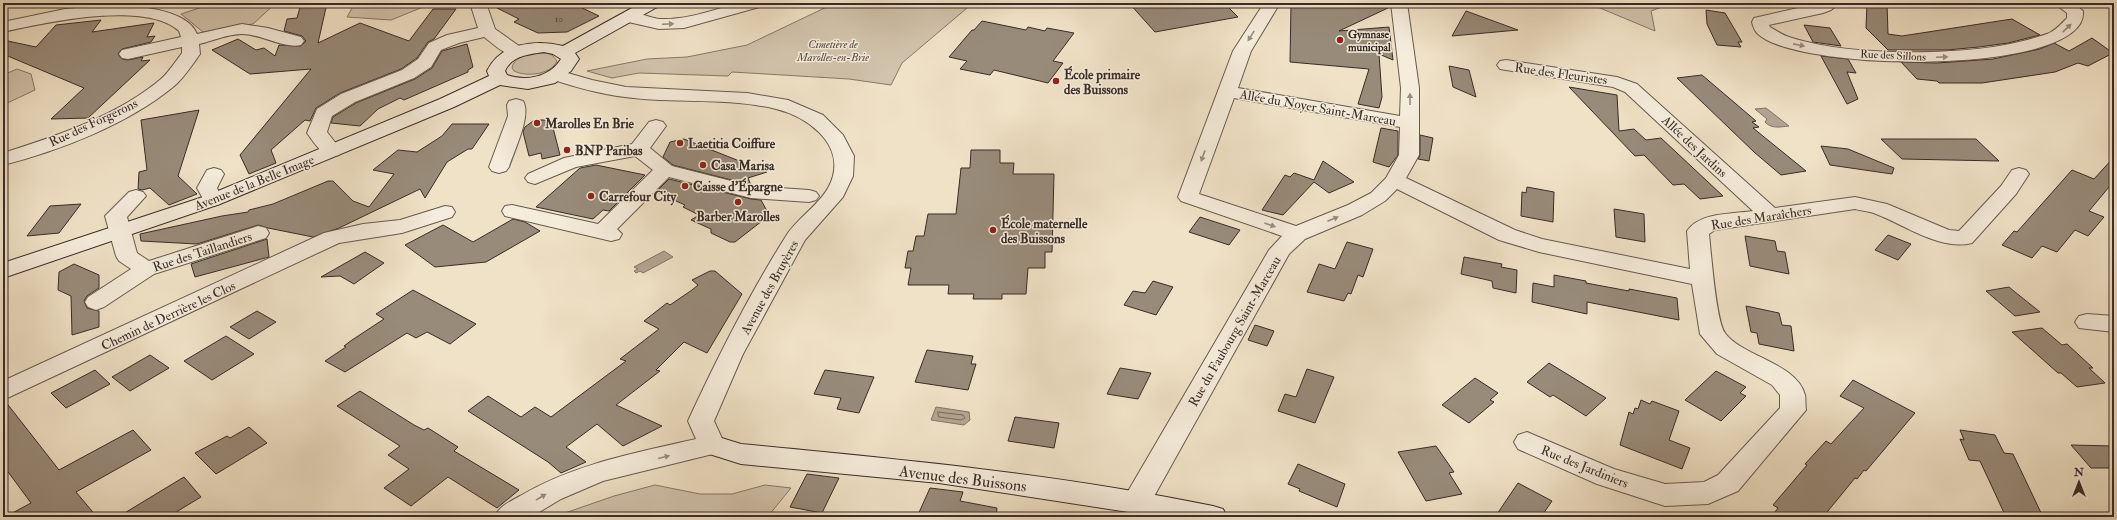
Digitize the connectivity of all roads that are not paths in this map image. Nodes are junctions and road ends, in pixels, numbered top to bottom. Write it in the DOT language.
graph roads {
  1 [pos="478,3"];
  2 [pos="653,3"];
  3 [pos="757,3"];
  4 [pos="1272,3"];
  5 [pos="1399,3"];
  6 [pos="1830,3"];
  7 [pos="2062,3"];
  8 [pos="101,6"];
  9 [pos="630,17"];
  10 [pos="3,27"];
  11 [pos="487,31"];
  12 [pos="189,41"];
  13 [pos="295,41"];
  14 [pos="516,52"];
  15 [pos="564,52"];
  16 [pos="128,54"];
  17 [pos="1506,65"];
  18 [pos="557,75"];
  19 [pos="498,78"];
  20 [pos="1617,82"];
  21 [pos="1226,91"];
  22 [pos="516,105"];
  23 [pos="1410,123"];
  24 [pos="656,126"];
  25 [pos="639,149"];
  26 [pos="332,151"];
  27 [pos="3,159"];
  28 [pos="499,167"];
  29 [pos="665,170"];
  30 [pos="214,174"];
  31 [pos="2019,174"];
  32 [pos="535,178"];
  33 [pos="1394,181"];
  34 [pos="136,196"];
  35 [pos="809,196"];
  36 [pos="213,200"];
  37 [pos="512,211"];
  38 [pos="445,212"];
  39 [pos="1770,215"];
  40 [pos="121,231"];
  41 [pos="258,233"];
  42 [pos="1297,234"];
  43 [pos="146,269"];
  44 [pos="3,271"];
  45 [pos="1702,279"];
  46 [pos="96,302"];
  47 [pos="2087,322"];
  48 [pos="2114,324"];
  49 [pos="3,391"];
  50 [pos="1527,442"];
  51 [pos="712,445"];
  52 [pos="1137,500"];
  53 [pos="508,517"];
  54 [pos="1213,517"];
  1 -- 11 [label="street"];
  2 -- 9 [label="street"];
  9 -- 3 [label="street, one-way"];
  4 -- 21 [label="street, one-way"];
  23 -- 5 [label="street, Rue du Faubourg Saint-Marceau, one-way"];
  6 -- 7 [label="street, Rue des Sillons, one-way"];
  8 -- 10 [label="street"];
  8 -- 12 [label="street"];
  9 -- 15 [label="street"];
  11 -- 14 [label="street"];
  11 -- 26 [label="street"];
  12 -- 13 [label="street"];
  12 -- 16 [label="street"];
  12 -- 27 [label="street, Rue des Forgerons"];
  14 -- 15 [label="street"];
  14 -- 19 [label="street"];
  15 -- 18 [label="street"];
  17 -- 20 [label="street, Rue des Fleuristes"];
  18 -- 19 [label="street"];
  18 -- 51 [label="street, Avenue des Bruyères"];
  19 -- 26 [label="street, Avenue de la Belle Image"];
  20 -- 39 [label="street, Allée des Jardins"];
  21 -- 23 [label="street, Allée du Noyer Saint-Marceau"];
  21 -- 42 [label="street, one-way"];
  22 -- 28 [label="street"];
  23 -- 33 [label="street, Rue du Faubourg Saint-Marceau"];
  24 -- 25 [label="street"];
  25 -- 29 [label="street"];
  25 -- 32 [label="street"];
  26 -- 36 [label="street, Avenue de la Belle Image"];
  29 -- 35 [label="street"];
  29 -- 37 [label="street"];
  30 -- 36 [label="street"];
  31 -- 39 [label="street, Rue des Maraîchers"];
  42 -- 33 [label="street, Rue du Faubourg Saint-Marceau, one-way"];
  33 -- 45 [label="street"];
  34 -- 40 [label="street, Rue des Taillandiers"];
  36 -- 40 [label="street, Avenue de la Belle Image"];
  38 -- 49 [label="street, Chemin de Derrière les Clos"];
  39 -- 45 [label="street, Rue des Maraîchers"];
  40 -- 43 [label="street, Rue des Taillandiers"];
  40 -- 44 [label="street, Avenue de la Belle Image"];
  41 -- 43 [label="street, Rue des Taillandiers"];
  42 -- 52 [label="street, Rue du Faubourg Saint-Marceau"];
  43 -- 46 [label="street, Rue des Taillandiers"];
  45 -- 50 [label="street, Rue des Jardiniers"];
  47 -- 48 [label="street"];
  51 -- 52 [label="street, Avenue des Buissons"];
  53 -- 51 [label="street, one-way"];
  52 -- 54 [label="street, Avenue des Buissons"];
}
